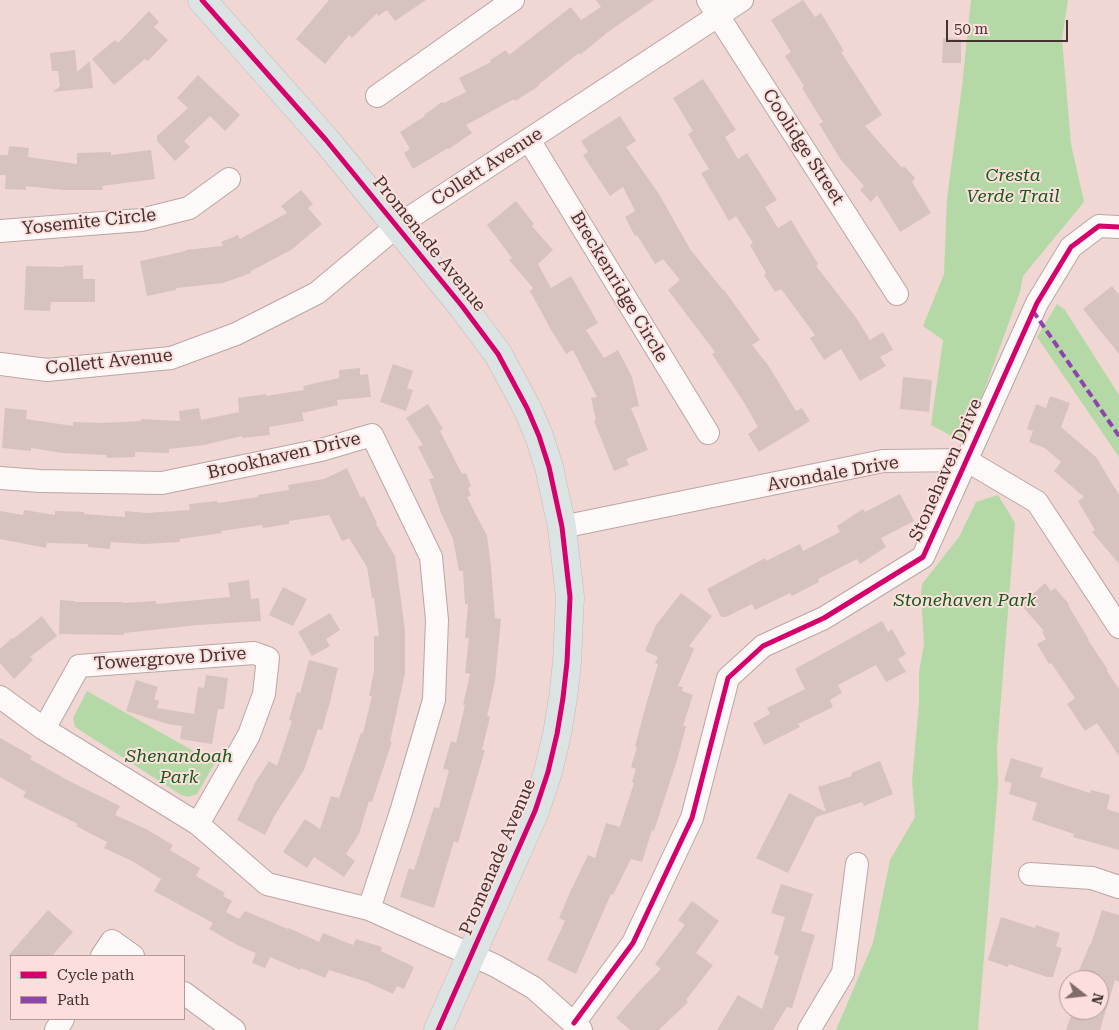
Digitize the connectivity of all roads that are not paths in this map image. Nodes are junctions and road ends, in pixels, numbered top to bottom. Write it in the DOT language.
graph roads {
  1 [pos="202,0"];
  2 [pos="513,0"];
  3 [pos="742,0"];
  4 [pos="713,8"];
  5 [pos="377,96"];
  6 [pos="529,140"];
  7 [pos="229,179"];
  8 [pos="397,226"];
  9 [pos="1119,227"];
  10 [pos="0,231"];
  11 [pos="897,294"];
  12 [pos="0,364"];
  13 [pos="708,433"];
  14 [pos="966,460"];
  15 [pos="0,478"];
  16 [pos="562,527"];
  17 [pos="1119,626"];
  18 [pos="0,697"];
  19 [pos="44,729"];
  20 [pos="198,824"];
  21 [pos="857,864"];
  22 [pos="1030,874"];
  23 [pos="1119,887"];
  24 [pos="368,909"];
  25 [pos="103,955"];
  26 [pos="132,955"];
  27 [pos="472,955"];
  28 [pos="185,994"];
  29 [pos="578,1026"];
  30 [pos="234,1030"];
  31 [pos="438,1030"];
  32 [pos="808,1030"];
  1 -- 8 [label="main road, Promenade Avenue"];
  2 -- 5 [label="street"];
  3 -- 4 [label="street, Collett Avenue"];
  4 -- 6 [label="street, Collett Avenue"];
  4 -- 11 [label="street, Coolidge Street"];
  6 -- 8 [label="street, Collett Avenue"];
  6 -- 13 [label="street, Breckenridge Circle"];
  7 -- 10 [label="street, Yosemite Circle"];
  8 -- 12 [label="street, Collett Avenue"];
  8 -- 16 [label="main road, Promenade Avenue"];
  9 -- 14 [label="street, Stonehaven Drive"];
  14 -- 16 [label="street, Avondale Drive"];
  14 -- 17 [label="street"];
  14 -- 29 [label="street, Stonehaven Drive"];
  15 -- 24 [label="street, Brookhaven Drive"];
  16 -- 27 [label="main road, Promenade Avenue"];
  18 -- 19 [label="street"];
  19 -- 20 [label="street"];
  19 -- 20 [label="street, Towergrove Drive"];
  20 -- 24 [label="street"];
  21 -- 32 [label="street"];
  22 -- 23 [label="street"];
  24 -- 27 [label="street"];
  25 -- 26 [label="street"];
  27 -- 29 [label="street"];
  27 -- 31 [label="main road, Promenade Avenue"];
  28 -- 30 [label="street"];
}
